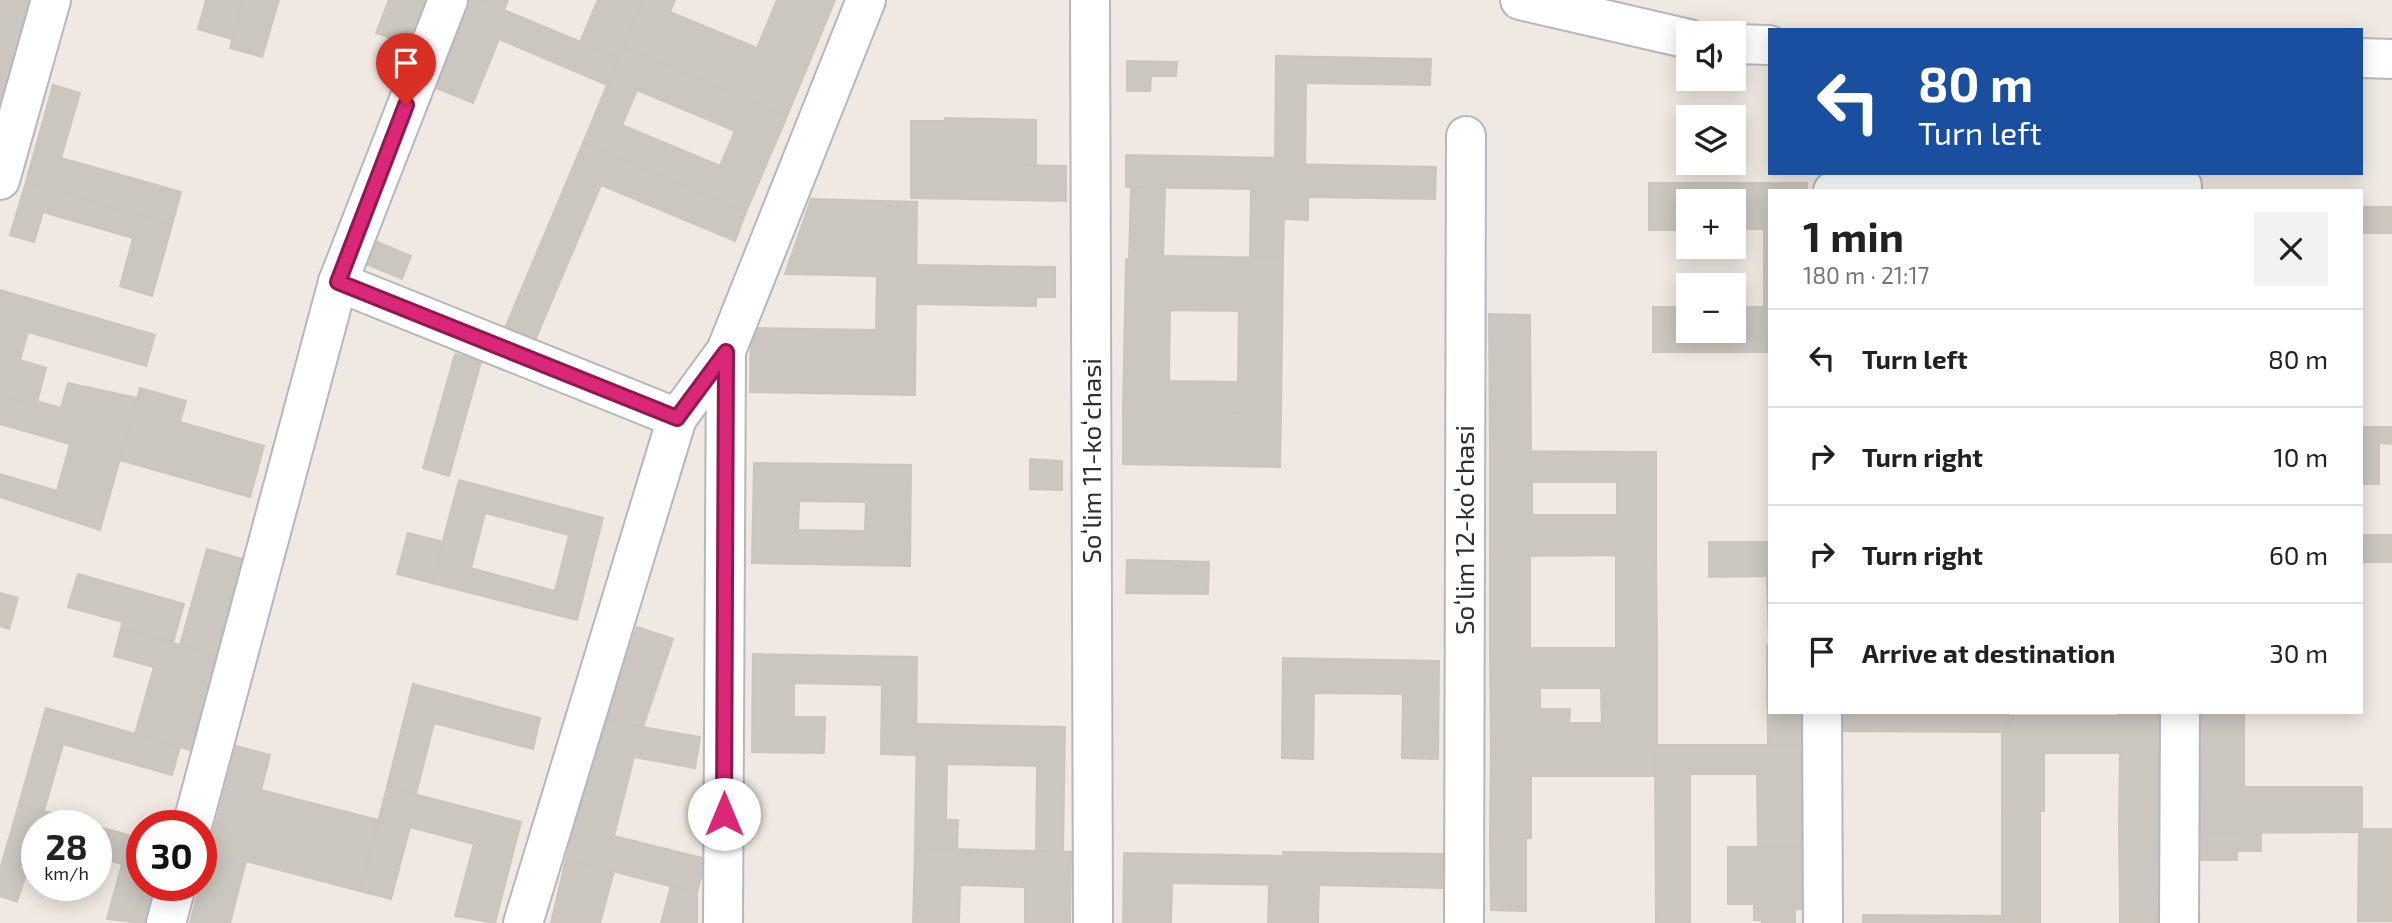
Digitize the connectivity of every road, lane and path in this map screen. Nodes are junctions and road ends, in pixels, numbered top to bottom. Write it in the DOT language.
graph roads {
  1 [pos="51,0"];
  2 [pos="448,0"];
  3 [pos="866,0"];
  4 [pos="1090,0"];
  5 [pos="1520,0"];
  6 [pos="1676,35"];
  7 [pos="1746,44"];
  8 [pos="1768,45"];
  9 [pos="2363,58"];
  10 [pos="2392,58"];
  11 [pos="1466,136"];
  12 [pos="2090,175"];
  13 [pos="2169,175"];
  14 [pos="0,180"];
  15 [pos="2182,188"];
  16 [pos="1837,189"];
  17 [pos="338,282"];
  18 [pos="726,352"];
  19 [pos="677,418"];
  20 [pos="1822,714"];
  21 [pos="2180,714"];
  22 [pos="196,810"];
  23 [pos="172,901"];
  24 [pos="166,923"];
  25 [pos="523,923"];
  26 [pos="723,923"];
  27 [pos="1093,923"];
  28 [pos="1464,923"];
  29 [pos="1823,923"];
  30 [pos="2179,923"];
  1 -- 14 [label="street"];
  2 -- 17 [label="street"];
  3 -- 18 [label="street"];
  4 -- 27 [label="street, Soʻlim 11-koʻchasi"];
  5 -- 6 [label="street"];
  7 -- 8 [label="street"];
  9 -- 10 [label="street"];
  11 -- 28 [label="street, Soʻlim 12-koʻchasi"];
  12 -- 16 [label="street"];
  13 -- 15 [label="street"];
  17 -- 19 [label="street"];
  17 -- 22 [label="street"];
  18 -- 19 [label="street"];
  18 -- 26 [label="street"];
  19 -- 25 [label="street"];
  20 -- 29 [label="street"];
  21 -- 30 [label="street"];
  23 -- 24 [label="street"];
}
